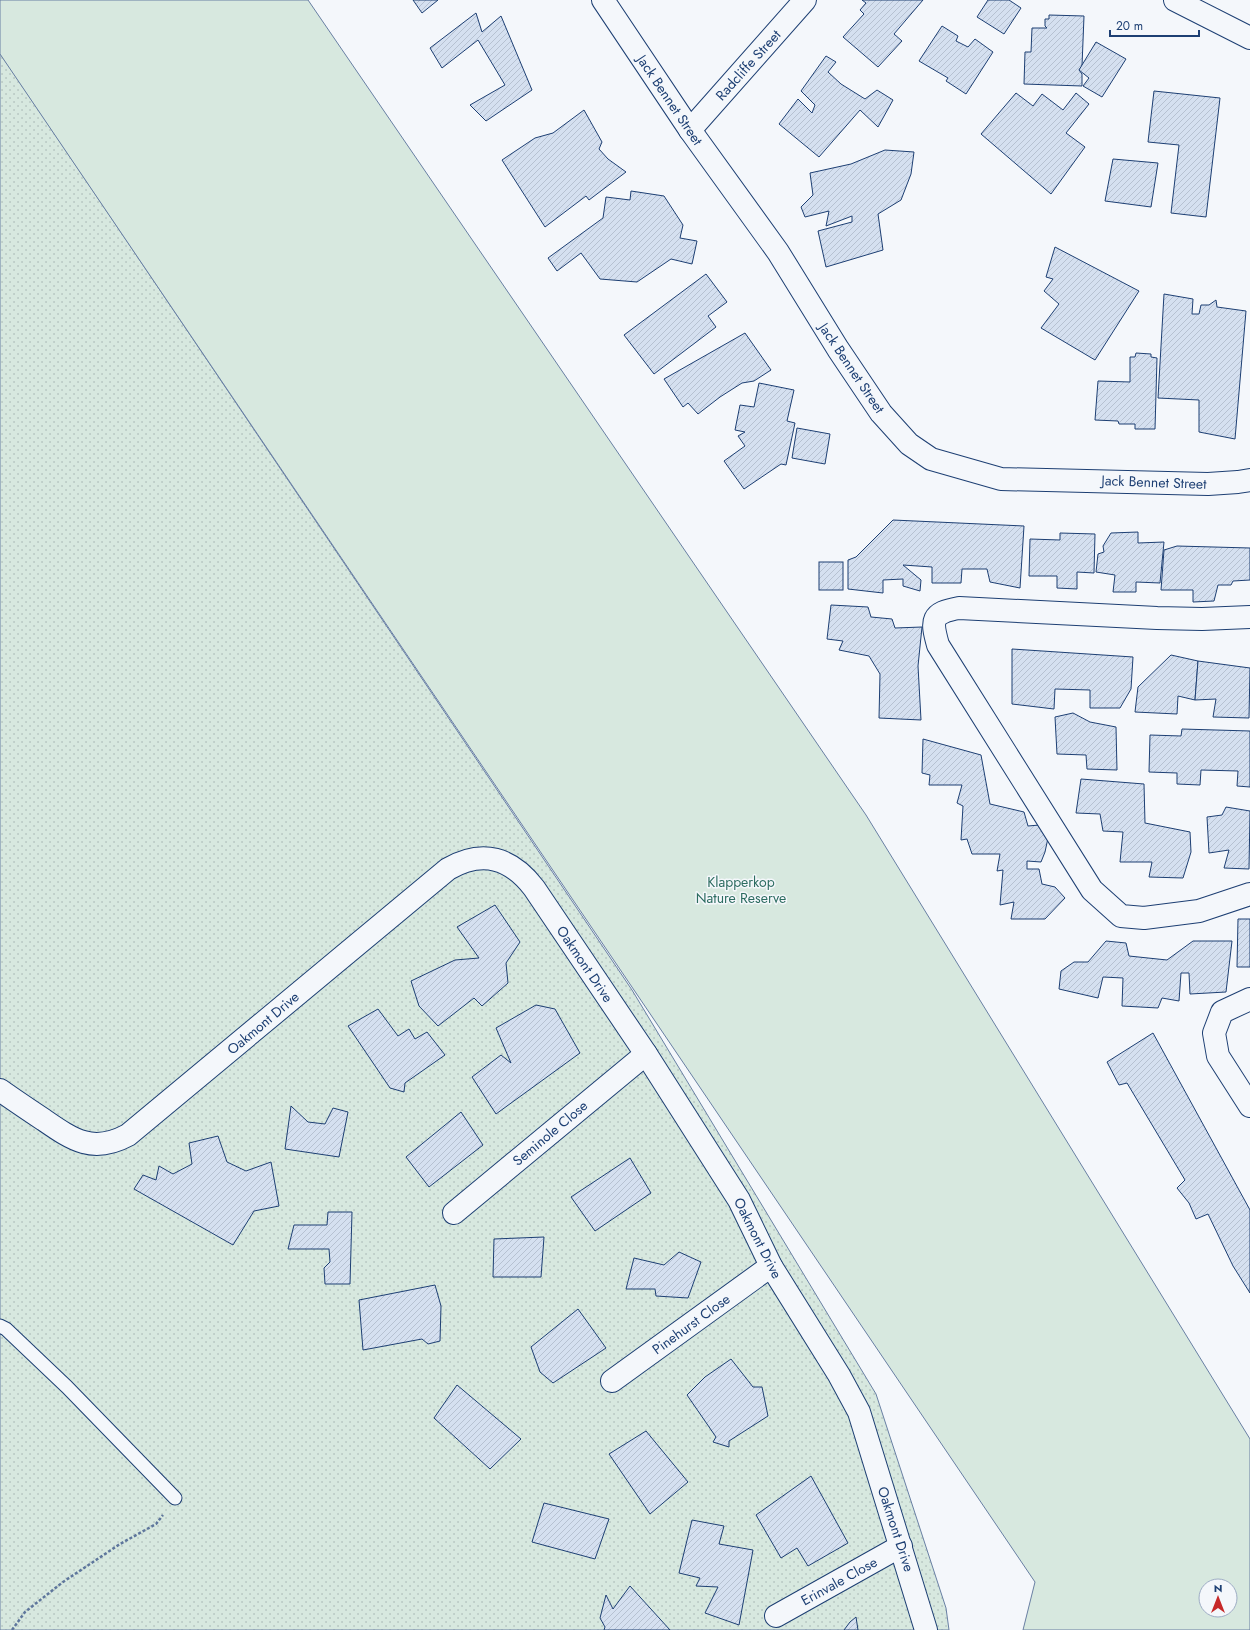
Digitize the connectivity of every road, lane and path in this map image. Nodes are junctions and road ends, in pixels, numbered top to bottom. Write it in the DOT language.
graph roads {
  1 [pos="603,0"];
  2 [pos="805,0"];
  3 [pos="1175,0"];
  4 [pos="1250,38"];
  5 [pos="690,130"];
  6 [pos="1250,480"];
  7 [pos="1250,618"];
  8 [pos="1250,894"];
  9 [pos="1250,999"];
  10 [pos="646,1054"];
  11 [pos="0,1090"];
  12 [pos="1250,1106"];
  13 [pos="454,1213"];
  14 [pos="771,1266"];
  15 [pos="0,1326"];
  16 [pos="612,1381"];
  17 [pos="175,1498"];
  18 [pos="902,1546"];
  19 [pos="776,1616"];
  20 [pos="12,1630"];
  21 [pos="926,1630"];
  1 -- 5 [label="street, Jack Bennet Street"];
  2 -- 5 [label="street, Radcliffe Street"];
  3 -- 4 [label="street"];
  5 -- 6 [label="street, Jack Bennet Street"];
  7 -- 8 [label="street"];
  9 -- 12 [label="street"];
  10 -- 11 [label="street, Oakmont Drive"];
  10 -- 13 [label="street, Seminole Close"];
  10 -- 14 [label="street, Oakmont Drive"];
  14 -- 16 [label="street, Pinehurst Close"];
  14 -- 18 [label="street, Oakmont Drive"];
  15 -- 17 [label="lane"];
  17 -- 20 [label="path"];
  18 -- 19 [label="street, Erinvale Close"];
  18 -- 21 [label="street, Oakmont Drive"];
}
